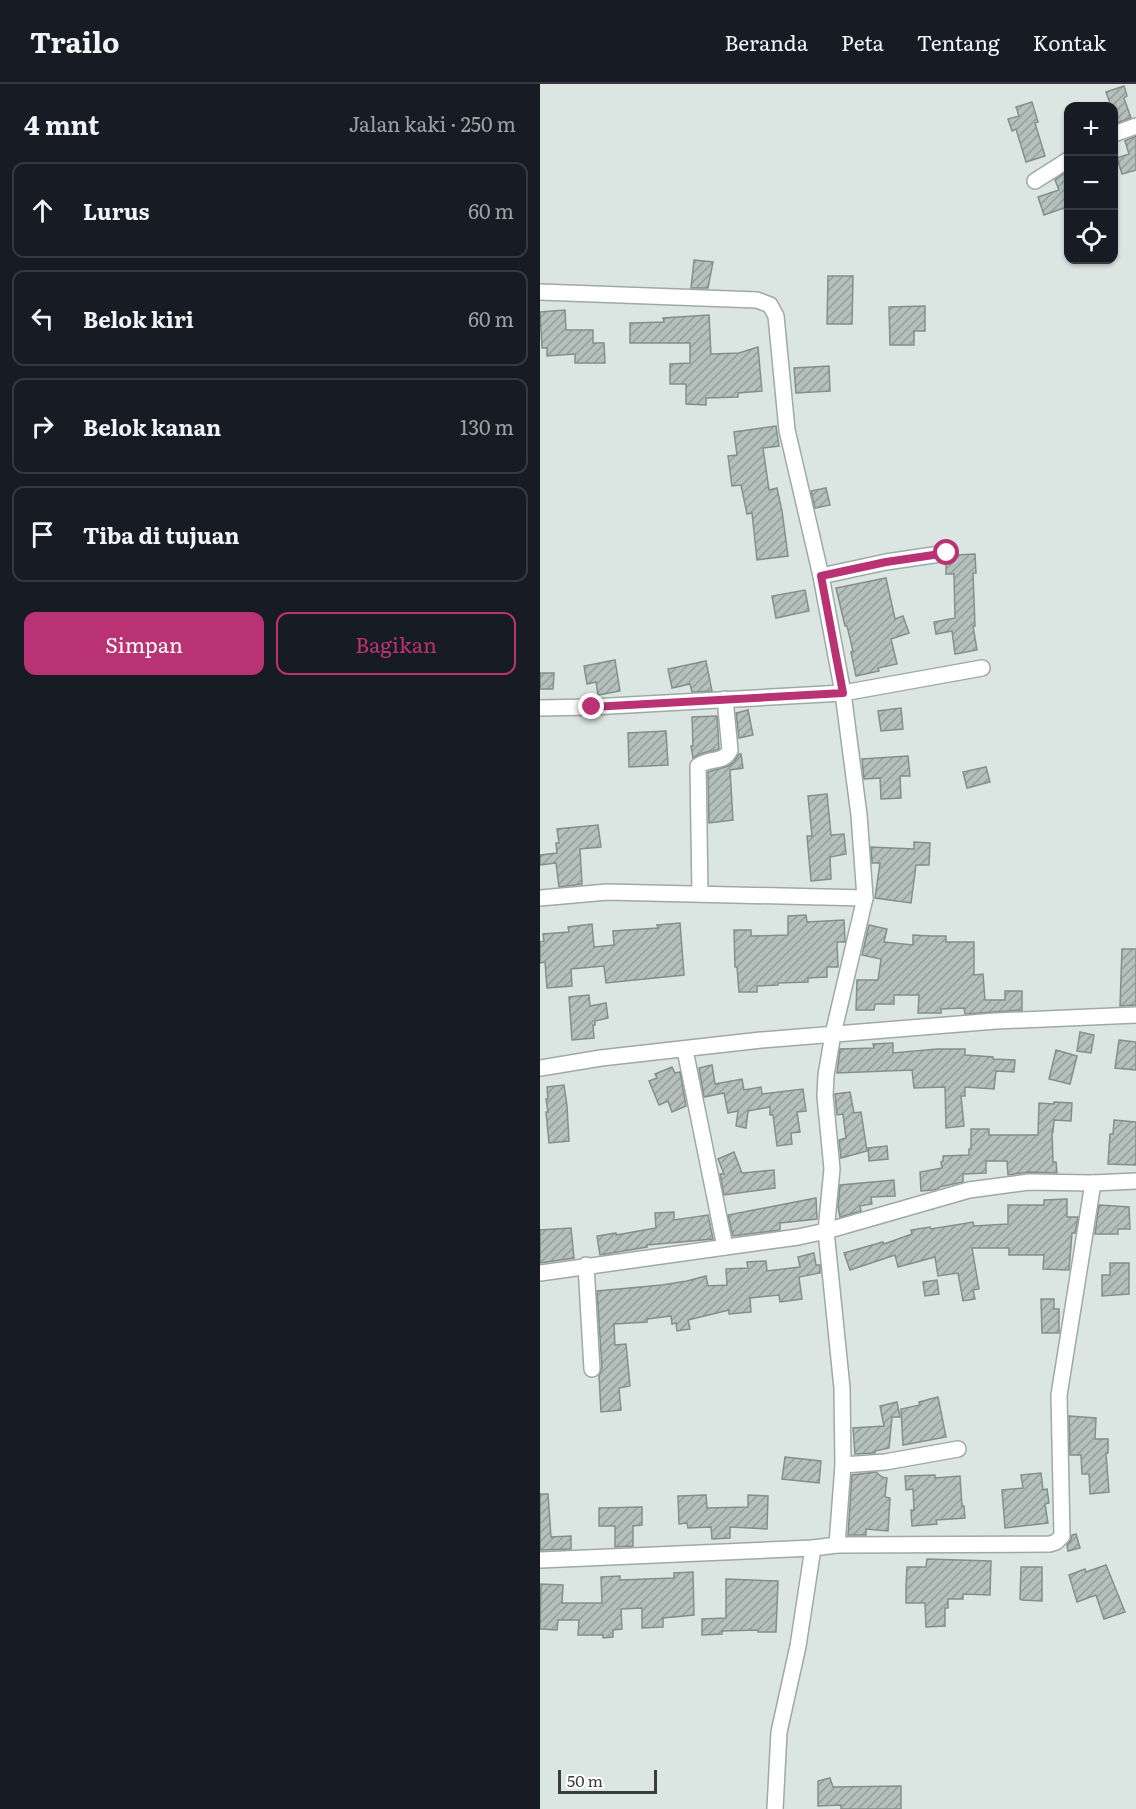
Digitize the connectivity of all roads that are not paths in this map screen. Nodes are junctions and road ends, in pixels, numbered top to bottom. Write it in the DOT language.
graph roads {
  1 [pos="1136,126"];
  2 [pos="1118,132"];
  3 [pos="1064,163"];
  4 [pos="1035,181"];
  5 [pos="540,292"];
  6 [pos="947,553"];
  7 [pos="821,576"];
  8 [pos="981,668"];
  9 [pos="843,693"];
  10 [pos="725,699"];
  11 [pos="540,708"];
  12 [pos="700,894"];
  13 [pos="540,898"];
  14 [pos="865,898"];
  15 [pos="1136,1015"];
  16 [pos="832,1034"];
  17 [pos="685,1050"];
  18 [pos="540,1068"];
  19 [pos="1136,1181"];
  20 [pos="1093,1183"];
  21 [pos="826,1230"];
  22 [pos="725,1247"];
  23 [pos="586,1265"];
  24 [pos="540,1272"];
  25 [pos="592,1368"];
  26 [pos="958,1449"];
  27 [pos="843,1464"];
  28 [pos="837,1545"];
  29 [pos="813,1548"];
  30 [pos="540,1560"];
  31 [pos="775,1809"];
  1 -- 2 [label="street"];
  3 -- 4 [label="street"];
  5 -- 7 [label="street"];
  6 -- 7 [label="street"];
  7 -- 9 [label="street"];
  8 -- 9 [label="street"];
  9 -- 10 [label="street"];
  9 -- 14 [label="street"];
  10 -- 11 [label="street"];
  10 -- 12 [label="street"];
  12 -- 13 [label="street"];
  12 -- 14 [label="street"];
  14 -- 16 [label="street"];
  15 -- 16 [label="street"];
  16 -- 17 [label="street"];
  16 -- 21 [label="street"];
  17 -- 18 [label="street"];
  17 -- 22 [label="street"];
  19 -- 20 [label="street"];
  20 -- 21 [label="street"];
  20 -- 28 [label="street"];
  21 -- 22 [label="street"];
  21 -- 27 [label="street"];
  22 -- 23 [label="street"];
  23 -- 24 [label="street"];
  23 -- 25 [label="street"];
  26 -- 27 [label="street"];
  27 -- 28 [label="street"];
  28 -- 29 [label="street"];
  29 -- 30 [label="street"];
  29 -- 31 [label="street"];
}
